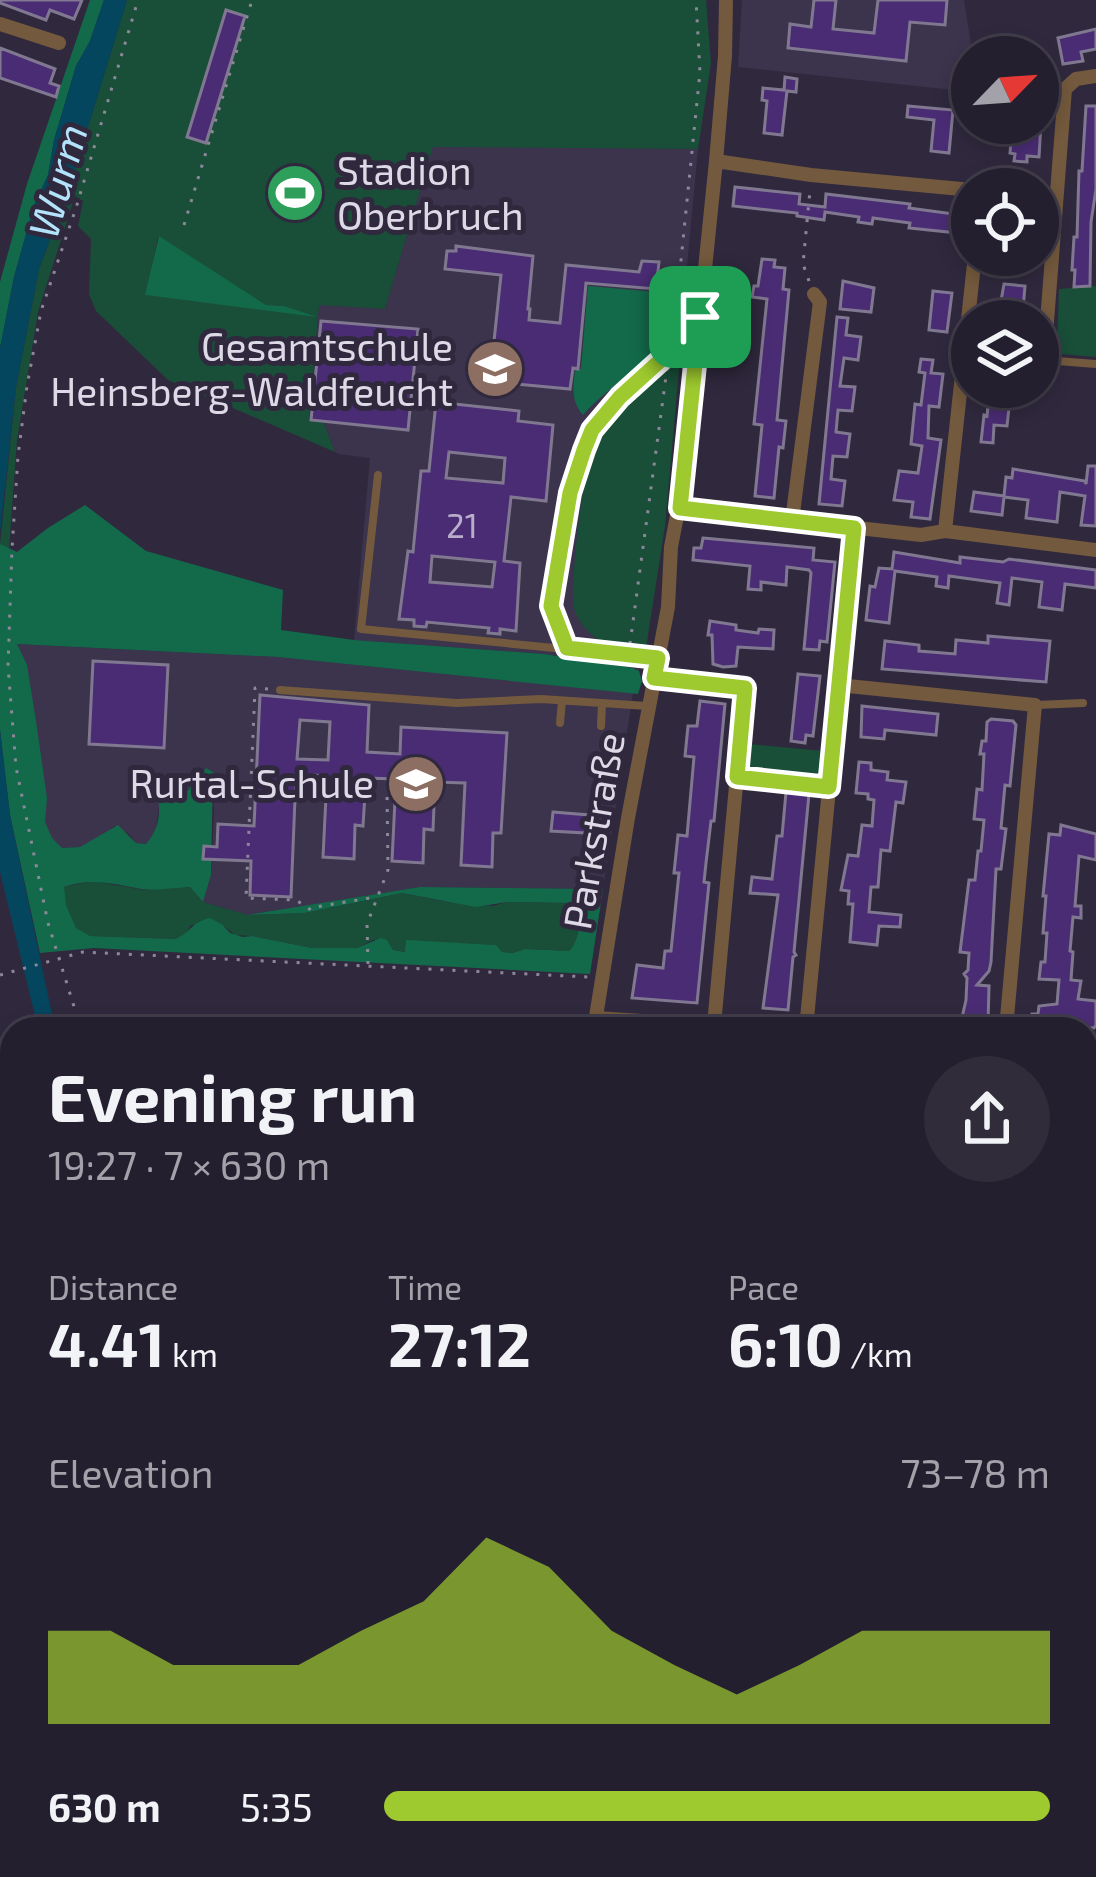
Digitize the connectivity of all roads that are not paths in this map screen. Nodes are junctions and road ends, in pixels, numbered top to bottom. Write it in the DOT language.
graph roads {
  1 [pos="726,0"];
  2 [pos="0,24"];
  3 [pos="58,43"];
  4 [pos="1096,76"];
  5 [pos="716,161"];
  6 [pos="1058,168"];
  7 [pos="951,188"];
  8 [pos="972,276"];
  9 [pos="814,294"];
  10 [pos="700,317"];
  11 [pos="1059,361"];
  12 [pos="1096,364"];
  13 [pos="378,475"];
  14 [pos="680,508"];
  15 [pos="791,520"];
  16 [pos="854,528"];
  17 [pos="945,531"];
  18 [pos="1096,550"];
  19 [pos="567,648"];
  20 [pos="658,658"];
  21 [pos="654,678"];
  22 [pos="838,685"];
  23 [pos="280,690"];
  24 [pos="562,701"];
  25 [pos="602,703"];
  26 [pos="1083,703"];
  27 [pos="1035,705"];
  28 [pos="649,706"];
  29 [pos="560,723"];
  30 [pos="601,726"];
  31 [pos="596,1017"];
  32 [pos="715,1017"];
  33 [pos="807,1017"];
  34 [pos="1007,1017"];
  1 -- 5 [label="street, Parkstraße"];
  2 -- 3 [label="street"];
  4 -- 6 [label="street"];
  5 -- 7 [label="street"];
  5 -- 10 [label="street, Parkstraße"];
  8 -- 17 [label="street"];
  9 -- 15 [label="street"];
  10 -- 14 [label="street, Parkstraße"];
  10 -- 19 [label="lane"];
  11 -- 12 [label="lane"];
  13 -- 19 [label="lane"];
  14 -- 15 [label="street"];
  14 -- 20 [label="street, Parkstraße"];
  15 -- 16 [label="street"];
  16 -- 17 [label="street"];
  16 -- 22 [label="street"];
  17 -- 18 [label="street"];
  19 -- 20 [label="lane"];
  20 -- 21 [label="street, Parkstraße"];
  21 -- 28 [label="street, Parkstraße"];
  21 -- 32 [label="street"];
  22 -- 27 [label="street"];
  22 -- 33 [label="street"];
  23 -- 24 [label="lane"];
  24 -- 25 [label="lane"];
  24 -- 29 [label="lane"];
  25 -- 28 [label="lane"];
  25 -- 30 [label="lane"];
  26 -- 27 [label="lane"];
  27 -- 34 [label="street"];
  28 -- 31 [label="street, Parkstraße"];
}
